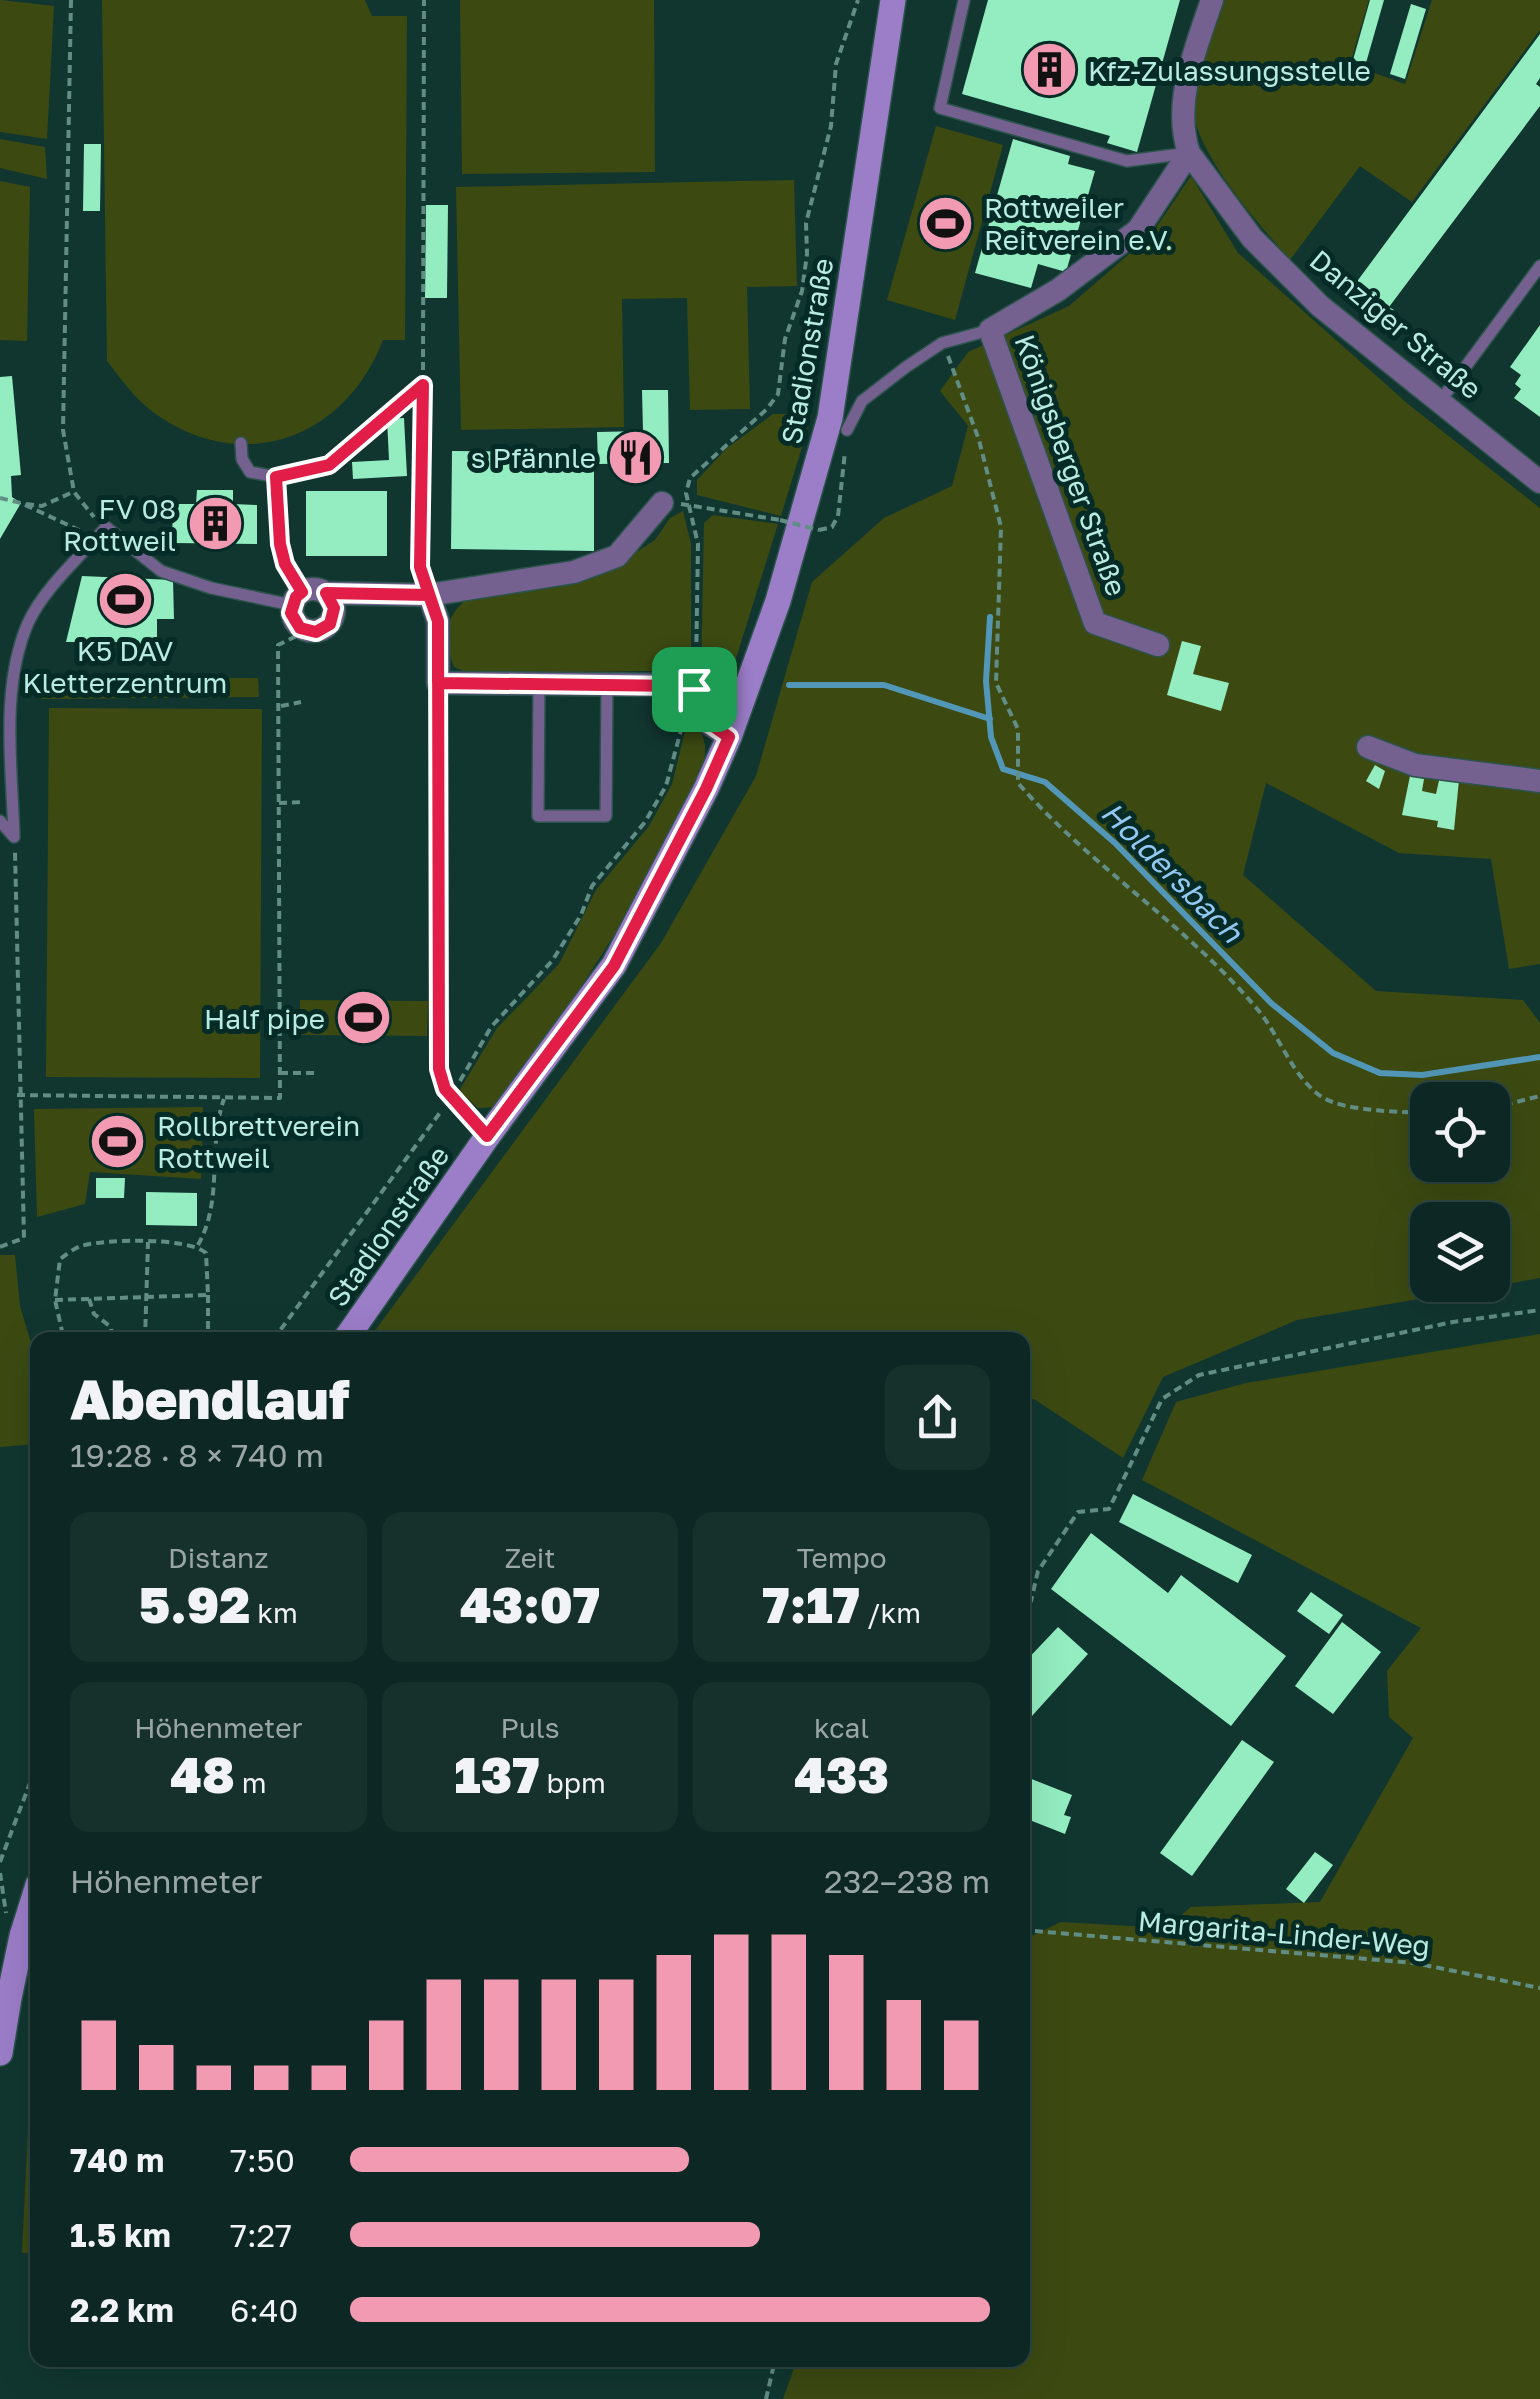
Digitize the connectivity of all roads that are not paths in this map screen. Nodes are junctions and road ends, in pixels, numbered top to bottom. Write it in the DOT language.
graph roads {
  1 [pos="893,0"];
  2 [pos="964,0"];
  3 [pos="1212,0"];
  4 [pos="1189,153"];
  5 [pos="1540,266"];
  6 [pos="990,330"];
  7 [pos="1440,400"];
  8 [pos="847,430"];
  9 [pos="241,443"];
  10 [pos="276,477"];
  11 [pos="1540,482"];
  12 [pos="662,503"];
  13 [pos="326,593"];
  14 [pos="429,595"];
  15 [pos="297,598"];
  16 [pos="1158,645"];
  17 [pos="438,683"];
  18 [pos="539,684"];
  19 [pos="607,685"];
  20 [pos="691,698"];
  21 [pos="742,702"];
  22 [pos="729,737"];
  23 [pos="1368,748"];
  24 [pos="1540,782"];
  25 [pos="0,821"];
  26 [pos="487,1136"];
  27 [pos="351,1332"];
  28 [pos="30,1901"];
  29 [pos="0,2053"];
  1 -- 21 [label="street, Stadionstraße"];
  2 -- 4 [label="lane"];
  3 -- 4 [label="street"];
  4 -- 6 [label="street, Königsberger Straße"];
  4 -- 7 [label="street, Danziger Straße"];
  5 -- 7 [label="lane"];
  6 -- 8 [label="lane"];
  6 -- 16 [label="street, Königsberger Straße"];
  7 -- 11 [label="street, Danziger Straße"];
  9 -- 10 [label="lane"];
  10 -- 14 [label="lane"];
  10 -- 15 [label="lane"];
  12 -- 14 [label="street"];
  13 -- 14 [label="street"];
  13 -- 15 [label="street"];
  13 -- 15 [label="street"];
  14 -- 17 [label="street"];
  15 -- 25 [label="lane"];
  17 -- 18 [label="street"];
  17 -- 26 [label="lane"];
  18 -- 19 [label="street"];
  18 -- 19 [label="lane"];
  19 -- 20 [label="street"];
  20 -- 21 [label="street"];
  20 -- 22 [label="street"];
  21 -- 22 [label="street, Stadionstraße"];
  22 -- 26 [label="street, Stadionstraße"];
  23 -- 24 [label="street"];
  26 -- 27 [label="street, Stadionstraße"];
  28 -- 29 [label="street, bridge"];
}
